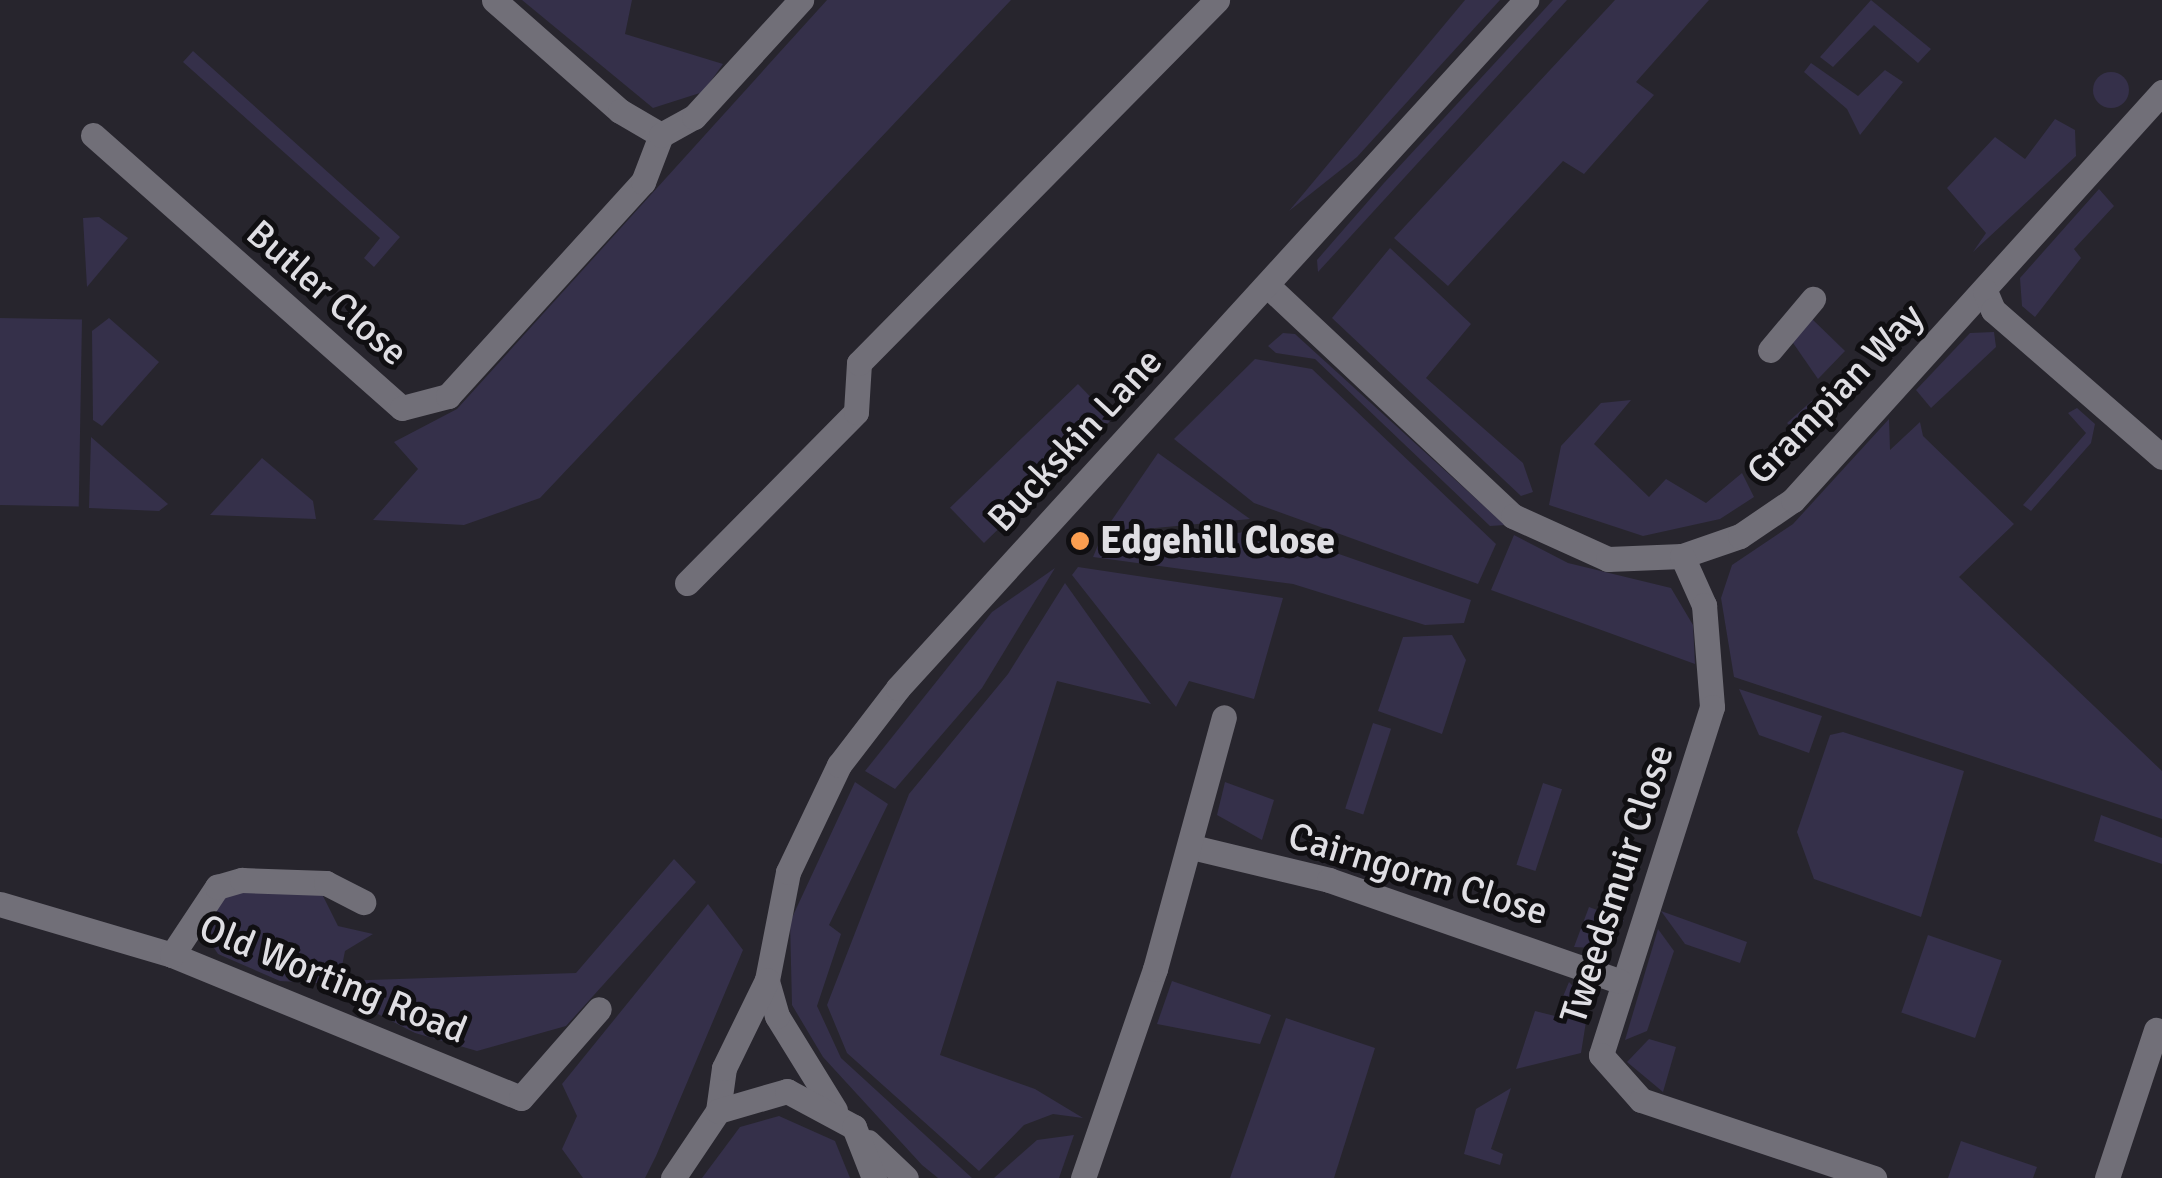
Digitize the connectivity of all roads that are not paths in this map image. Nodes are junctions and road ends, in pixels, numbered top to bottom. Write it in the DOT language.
graph roads {
  1 [pos="494,0"];
  2 [pos="801,0"];
  3 [pos="1217,0"];
  4 [pos="1526,0"];
  5 [pos="2162,92"];
  6 [pos="93,134"];
  7 [pos="660,135"];
  8 [pos="1268,286"];
  9 [pos="1985,291"];
  10 [pos="1813,300"];
  11 [pos="1770,350"];
  12 [pos="2162,457"];
  13 [pos="1682,556"];
  14 [pos="687,583"];
  15 [pos="1224,717"];
  16 [pos="1192,847"];
  17 [pos="362,902"];
  18 [pos="0,904"];
  19 [pos="172,955"];
  20 [pos="766,980"];
  21 [pos="1619,981"];
  22 [pos="599,1008"];
  23 [pos="2156,1030"];
  24 [pos="835,1110"];
  25 [pos="718,1111"];
  26 [pos="854,1128"];
  27 [pos="672,1178"];
  28 [pos="874,1178"];
  29 [pos="906,1178"];
  30 [pos="1082,1178"];
  31 [pos="1874,1178"];
  32 [pos="2107,1178"];
  1 -- 7 [label="street"];
  2 -- 7 [label="street"];
  3 -- 14 [label="street"];
  4 -- 8 [label="street, Buckskin Lane"];
  5 -- 9 [label="street, Grampian Way"];
  6 -- 7 [label="street, Butler Close"];
  8 -- 13 [label="street, Grampian Way"];
  8 -- 20 [label="street, Buckskin Lane"];
  9 -- 12 [label="street"];
  9 -- 13 [label="street, Grampian Way"];
  10 -- 11 [label="street"];
  13 -- 21 [label="street, Tweedsmuir Close"];
  15 -- 16 [label="street"];
  16 -- 21 [label="street, Cairngorm Close"];
  16 -- 30 [label="street"];
  17 -- 19 [label="street"];
  18 -- 19 [label="street, Old Worting Road"];
  19 -- 22 [label="street, Old Worting Road"];
  20 -- 24 [label="street"];
  20 -- 25 [label="street, Buckskin Lane"];
  21 -- 31 [label="street, Tweedsmuir Close"];
  23 -- 32 [label="street"];
  24 -- 25 [label="street"];
  24 -- 26 [label="street"];
  25 -- 27 [label="street"];
  26 -- 28 [label="street"];
  26 -- 29 [label="street"];
}
